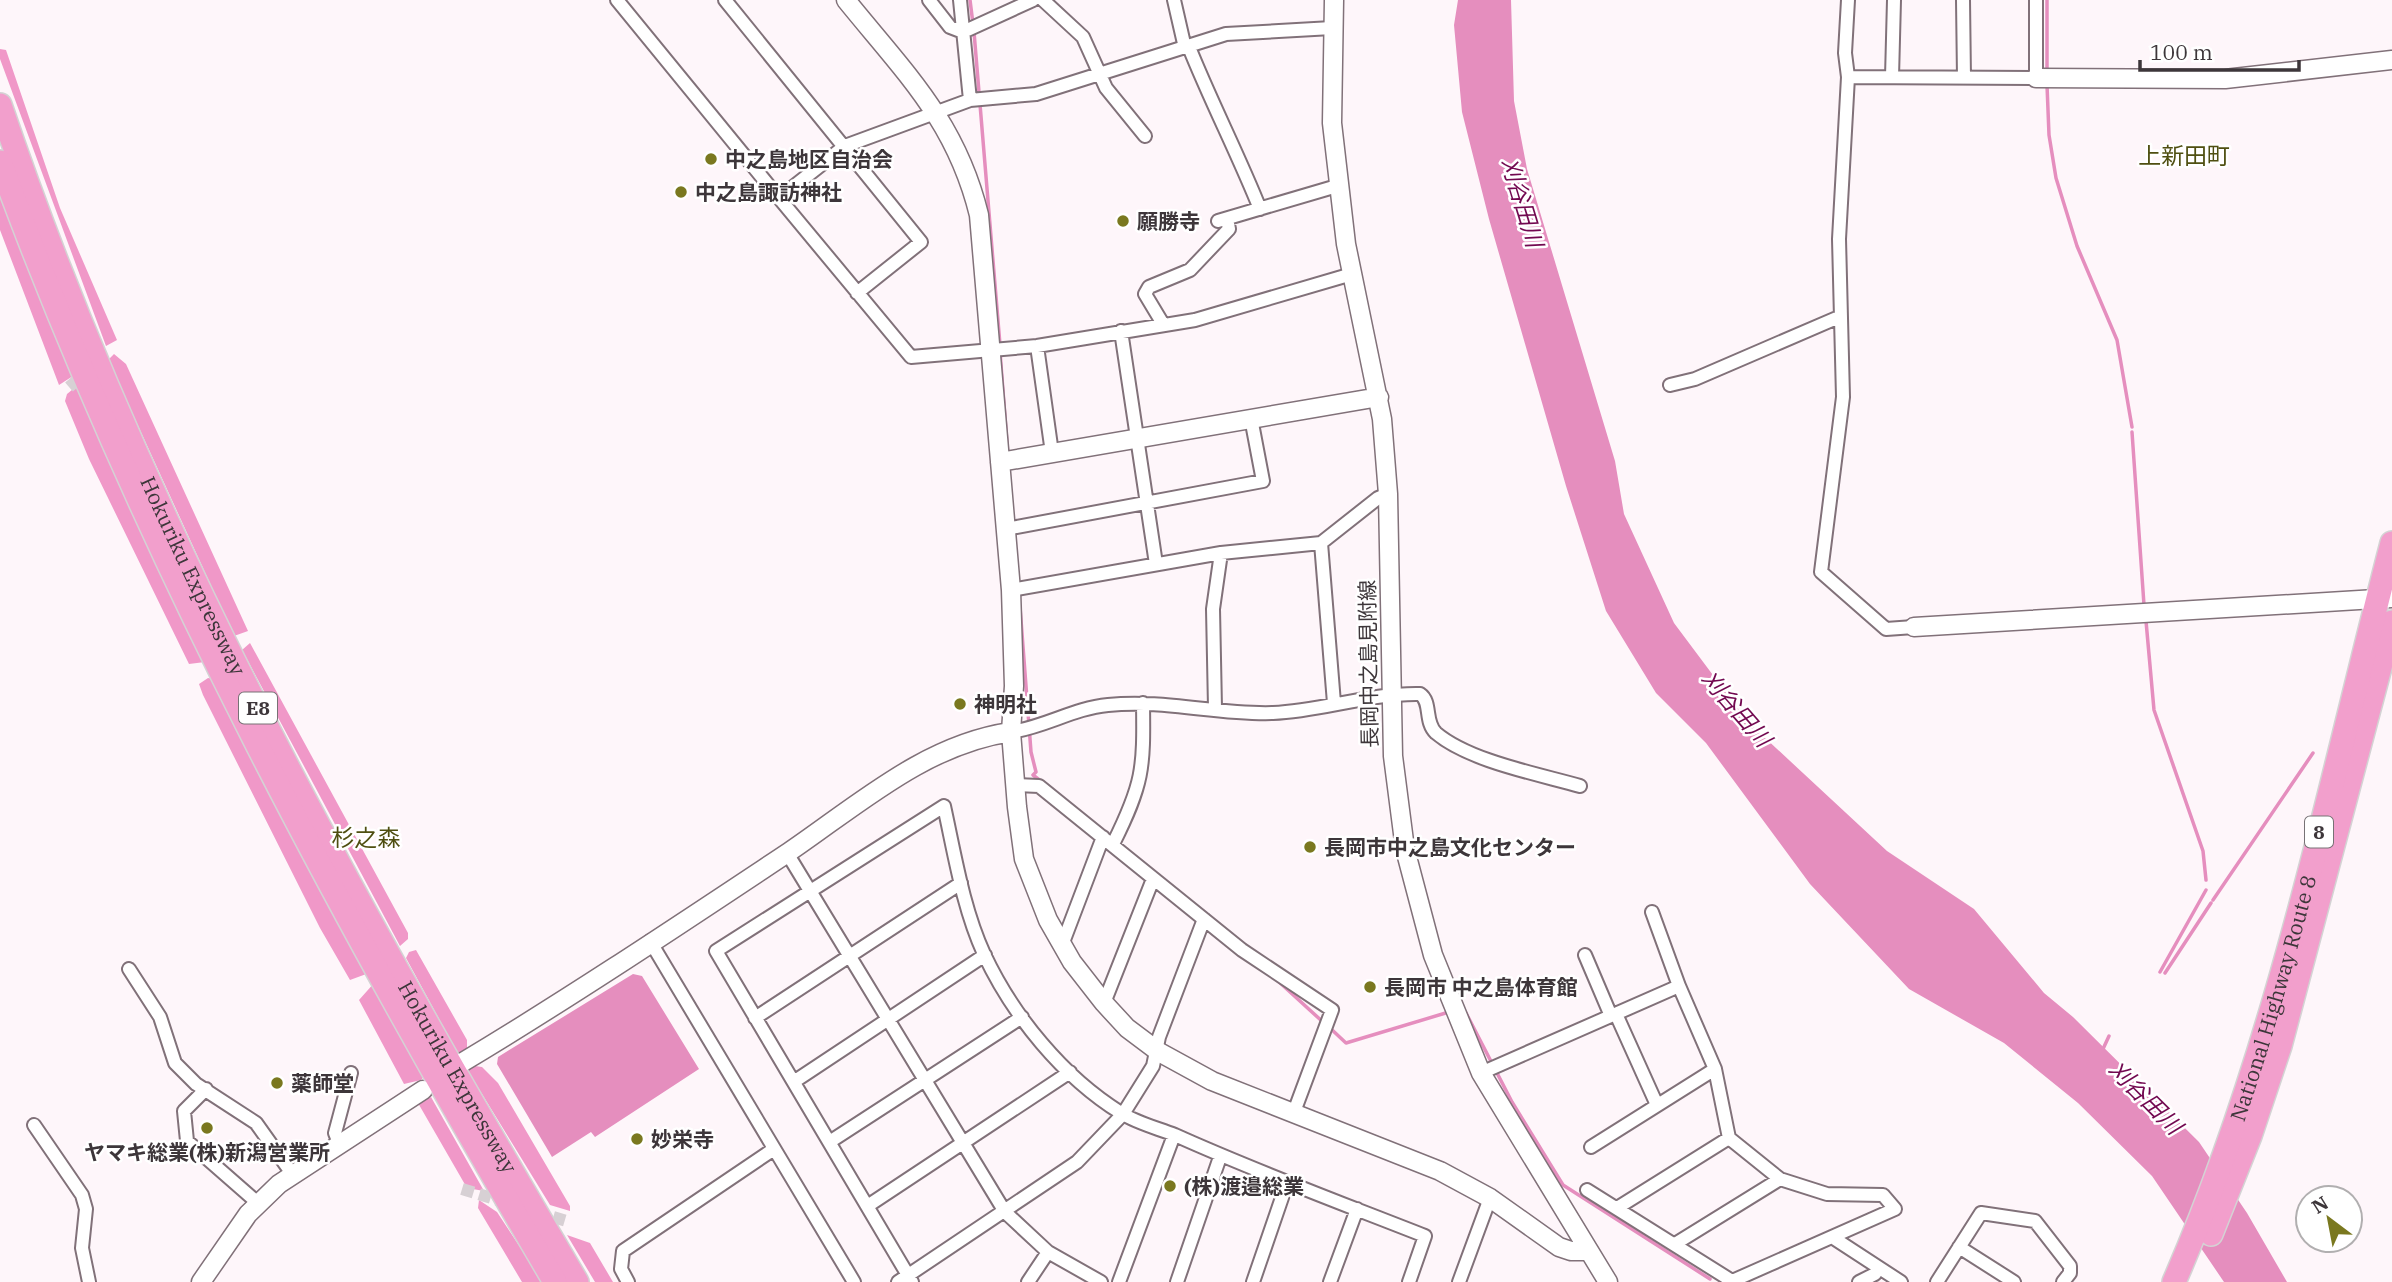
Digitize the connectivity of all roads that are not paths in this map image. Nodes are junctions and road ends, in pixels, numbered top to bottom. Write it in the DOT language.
graph roads {
  1 [pos="617,0"];
  2 [pos="725,0"];
  3 [pos="846,0"];
  4 [pos="929,0"];
  5 [pos="960,0"];
  6 [pos="1033,0"];
  7 [pos="1043,0"];
  8 [pos="1174,0"];
  9 [pos="1334,0"];
  10 [pos="1848,0"];
  11 [pos="1894,0"];
  12 [pos="1963,0"];
  13 [pos="2036,0"];
  14 [pos="1332,28"];
  15 [pos="963,32"];
  16 [pos="1187,47"];
  17 [pos="2392,60"];
  18 [pos="1098,71"];
  19 [pos="1848,77"];
  20 [pos="1892,77"];
  21 [pos="1964,78"];
  22 [pos="2036,78"];
  23 [pos="970,100"];
  24 [pos="0,105"];
  25 [pos="937,112"];
  26 [pos="1145,136"];
  27 [pos="845,146"];
  28 [pos="0,162"];
  29 [pos="1337,186"];
  30 [pos="779,198"];
  31 [pos="1260,209"];
  32 [pos="1352,274"];
  33 [pos="858,293"];
  34 [pos="1839,317"];
  35 [pos="1163,324"];
  36 [pos="1121,331"];
  37 [pos="1037,346"];
  38 [pos="990,350"];
  39 [pos="1670,385"];
  40 [pos="1379,397"];
  41 [pos="1251,418"];
  42 [pos="1135,439"];
  43 [pos="1052,453"];
  44 [pos="1000,462"];
  45 [pos="1388,494"];
  46 [pos="1146,505"];
  47 [pos="1006,529"];
  48 [pos="1321,542"];
  49 [pos="2392,543"];
  50 [pos="1221,554"];
  51 [pos="1156,564"];
  52 [pos="1011,590"];
  53 [pos="2385,598"];
  54 [pos="2392,622"];
  55 [pos="1914,627"];
  56 [pos="1390,693"];
  57 [pos="1143,703"];
  58 [pos="1334,703"];
  59 [pos="1215,708"];
  60 [pos="1011,732"];
  61 [pos="1016,785"];
  62 [pos="1580,786"];
  63 [pos="1108,840"];
  64 [pos="787,853"];
  65 [pos="1153,879"];
  66 [pos="961,883"];
  67 [pos="810,894"];
  68 [pos="1652,912"];
  69 [pos="1204,919"];
  70 [pos="650,941"];
  71 [pos="1062,945"];
  72 [pos="985,955"];
  73 [pos="1586,955"];
  74 [pos="848,957"];
  75 [pos="129,969"];
  76 [pos="1679,986"];
  77 [pos="1104,1003"];
  78 [pos="1614,1015"];
  79 [pos="1022,1017"];
  80 [pos="755,1018"];
  81 [pos="886,1020"];
  82 [pos="1158,1052"];
  83 [pos="463,1062"];
  84 [pos="1715,1069"];
  85 [pos="1070,1072"];
  86 [pos="351,1073"];
  87 [pos="1481,1073"];
  88 [pos="795,1081"];
  89 [pos="924,1082"];
  90 [pos="206,1089"];
  91 [pos="423,1090"];
  92 [pos="1657,1105"];
  93 [pos="1294,1112"];
  94 [pos="1123,1114"];
  95 [pos="34,1125"];
  96 [pos="2244,1127"];
  97 [pos="1174,1135"];
  98 [pos="1729,1138"];
  99 [pos="831,1142"];
  100 [pos="339,1143"];
  101 [pos="961,1144"];
  102 [pos="1591,1147"];
  103 [pos="774,1149"];
  104 [pos="1220,1157"];
  105 [pos="293,1175"];
  106 [pos="1780,1179"];
  107 [pos="1286,1183"];
  108 [pos="1587,1190"];
  109 [pos="1490,1198"];
  110 [pos="259,1204"];
  111 [pos="869,1205"];
  112 [pos="1617,1208"];
  113 [pos="1357,1209"];
  114 [pos="1004,1212"];
  115 [pos="1832,1237"];
  116 [pos="1675,1244"];
  117 [pos="1959,1247"];
  118 [pos="1589,1251"];
  119 [pos="1048,1252"];
  120 [pos="1878,1269"];
  121 [pos="906,1280"];
  122 [pos="1096,1281"];
  123 [pos="1731,1281"];
  124 [pos="89,1282"];
  125 [pos="201,1282"];
  126 [pos="555,1282"];
  127 [pos="577,1282"];
  128 [pos="628,1282"];
  129 [pos="854,1282"];
  130 [pos="1028,1282"];
  131 [pos="1119,1282"];
  132 [pos="1177,1282"];
  133 [pos="1253,1282"];
  134 [pos="1330,1282"];
  135 [pos="1409,1282"];
  136 [pos="1459,1282"];
  137 [pos="1608,1282"];
  138 [pos="1859,1282"];
  139 [pos="1901,1282"];
  140 [pos="1937,1282"];
  141 [pos="2014,1282"];
  142 [pos="2063,1282"];
  143 [pos="2174,1282"];
  144 [pos="2191,1282"];
  1 -- 30 [label="street"];
  2 -- 27 [label="street"];
  3 -- 25 [label="street"];
  4 -- 15 [label="street"];
  5 -- 15 [label="street"];
  6 -- 15 [label="street"];
  7 -- 18 [label="street"];
  8 -- 16 [label="street"];
  9 -- 14 [label="street, 長岡中之島見附線"];
  10 -- 19 [label="street"];
  11 -- 20 [label="street"];
  12 -- 21 [label="street"];
  13 -- 22 [label="street"];
  14 -- 16 [label="street"];
  14 -- 29 [label="street, 長岡中之島見附線"];
  15 -- 23 [label="street"];
  16 -- 18 [label="street"];
  16 -- 31 [label="street"];
  17 -- 22 [label="street"];
  18 -- 23 [label="street"];
  18 -- 26 [label="street"];
  19 -- 20 [label="street"];
  19 -- 34 [label="street"];
  20 -- 21 [label="street"];
  21 -- 22 [label="street"];
  23 -- 25 [label="street"];
  24 -- 127 [label="highway, Hokuriku Expressway / E8"];
  25 -- 27 [label="street"];
  25 -- 38 [label="street"];
  27 -- 30 [label="street"];
  27 -- 33 [label="street"];
  28 -- 126 [label="highway, Hokuriku Expressway / E8"];
  29 -- 31 [label="street"];
  29 -- 32 [label="street, 長岡中之島見附線"];
  30 -- 33 [label="street"];
  31 -- 35 [label="street"];
  32 -- 35 [label="street"];
  32 -- 40 [label="street, 長岡中之島見附線"];
  33 -- 38 [label="street"];
  34 -- 39 [label="street"];
  34 -- 55 [label="street"];
  35 -- 36 [label="street"];
  36 -- 37 [label="street"];
  36 -- 42 [label="street"];
  37 -- 38 [label="street"];
  37 -- 43 [label="street"];
  38 -- 44 [label="street"];
  40 -- 41 [label="street"];
  40 -- 45 [label="street, 長岡中之島見附線"];
  41 -- 42 [label="street"];
  41 -- 46 [label="street"];
  42 -- 43 [label="street"];
  42 -- 46 [label="street"];
  43 -- 44 [label="street"];
  44 -- 47 [label="street"];
  45 -- 48 [label="street"];
  45 -- 56 [label="street, 長岡中之島見附線"];
  46 -- 47 [label="street"];
  46 -- 51 [label="street"];
  47 -- 52 [label="street"];
  48 -- 50 [label="street"];
  48 -- 58 [label="street"];
  49 -- 53 [label="highway, National Highway Route 8 / 8"];
  50 -- 51 [label="street"];
  50 -- 59 [label="street"];
  51 -- 52 [label="street"];
  52 -- 60 [label="street"];
  53 -- 55 [label="street"];
  53 -- 96 [label="highway, National Highway Route 8 / 8"];
  54 -- 96 [label="highway, National Highway Route 8 / 8"];
  56 -- 58 [label="street"];
  56 -- 62 [label="street"];
  56 -- 87 [label="street, 長岡中之島見附線"];
  57 -- 59 [label="street"];
  57 -- 60 [label="street"];
  57 -- 63 [label="street"];
  58 -- 59 [label="street"];
  60 -- 61 [label="street"];
  60 -- 64 [label="street"];
  61 -- 63 [label="street"];
  61 -- 71 [label="street"];
  63 -- 65 [label="street"];
  63 -- 71 [label="street"];
  64 -- 67 [label="street"];
  64 -- 70 [label="street"];
  65 -- 69 [label="street"];
  65 -- 77 [label="street"];
  66 -- 67 [label="street"];
  66 -- 72 [label="street"];
  66 -- 74 [label="street"];
  67 -- 74 [label="street"];
  67 -- 80 [label="street"];
  68 -- 76 [label="street"];
  69 -- 82 [label="street"];
  69 -- 93 [label="street"];
  70 -- 83 [label="street"];
  70 -- 103 [label="street"];
  71 -- 77 [label="street"];
  72 -- 79 [label="street"];
  72 -- 81 [label="street"];
  73 -- 78 [label="street"];
  74 -- 80 [label="street"];
  74 -- 81 [label="street"];
  75 -- 90 [label="street"];
  76 -- 78 [label="street"];
  76 -- 84 [label="street"];
  77 -- 82 [label="street"];
  78 -- 87 [label="street"];
  78 -- 92 [label="street"];
  79 -- 85 [label="street"];
  79 -- 89 [label="street"];
  80 -- 88 [label="street"];
  81 -- 88 [label="street"];
  81 -- 89 [label="street"];
  82 -- 93 [label="street"];
  82 -- 94 [label="street"];
  84 -- 92 [label="street"];
  84 -- 98 [label="street"];
  85 -- 94 [label="street"];
  85 -- 101 [label="street"];
  86 -- 100 [label="street"];
  87 -- 118 [label="street, 長岡中之島見附線"];
  88 -- 99 [label="street"];
  89 -- 99 [label="street"];
  89 -- 101 [label="street"];
  90 -- 105 [label="street"];
  90 -- 110 [label="street"];
  91 -- 100 [label="street"];
  92 -- 102 [label="street"];
  93 -- 109 [label="street"];
  94 -- 97 [label="street"];
  94 -- 114 [label="street"];
  95 -- 124 [label="street"];
  96 -- 143 [label="highway, National Highway Route 8 / 8"];
  96 -- 144 [label="highway, National Highway Route 8 / 8"];
  97 -- 104 [label="street"];
  97 -- 131 [label="street"];
  98 -- 106 [label="street"];
  98 -- 112 [label="street"];
  99 -- 111 [label="street"];
  100 -- 105 [label="street"];
  101 -- 111 [label="street"];
  101 -- 114 [label="street"];
  103 -- 128 [label="street"];
  103 -- 129 [label="street"];
  104 -- 107 [label="street"];
  104 -- 132 [label="street"];
  105 -- 110 [label="street"];
  106 -- 115 [label="street"];
  106 -- 116 [label="street"];
  107 -- 113 [label="street"];
  107 -- 133 [label="street"];
  108 -- 112 [label="street"];
  109 -- 118 [label="street"];
  109 -- 136 [label="street"];
  110 -- 125 [label="street"];
  111 -- 121 [label="street"];
  112 -- 116 [label="street"];
  113 -- 134 [label="street"];
  113 -- 135 [label="street"];
  114 -- 119 [label="street"];
  114 -- 121 [label="street"];
  115 -- 120 [label="street"];
  115 -- 123 [label="street"];
  116 -- 123 [label="street"];
  117 -- 140 [label="street"];
  117 -- 141 [label="street"];
  117 -- 142 [label="street"];
  118 -- 137 [label="street, 長岡中之島見附線"];
  119 -- 122 [label="street"];
  119 -- 130 [label="street"];
  120 -- 138 [label="street"];
  120 -- 139 [label="street"];
}
